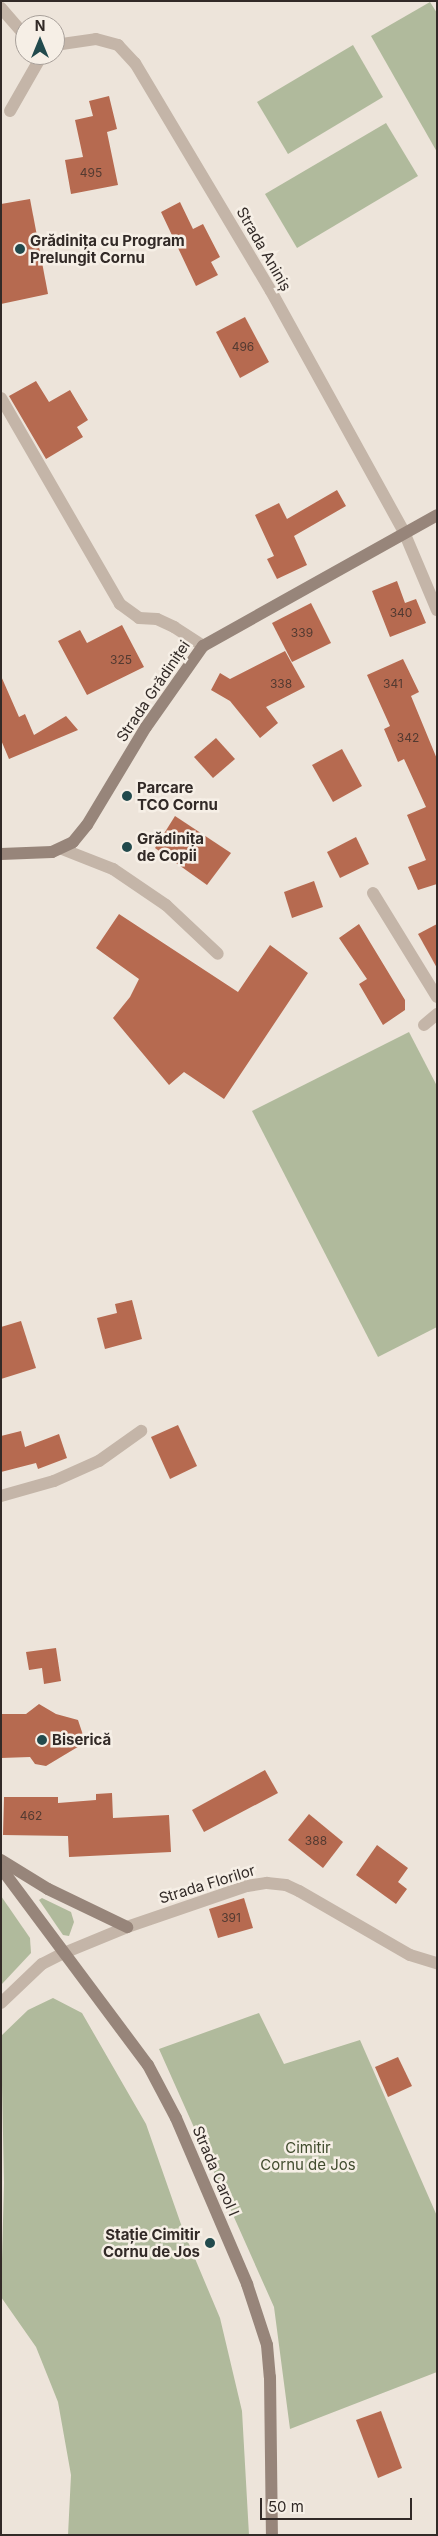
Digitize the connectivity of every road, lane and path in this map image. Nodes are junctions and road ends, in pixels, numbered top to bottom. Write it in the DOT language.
graph roads {
  1 [pos="1,8"];
  2 [pos="15,24"];
  3 [pos="65,44"];
  4 [pos="36,65"];
  5 [pos="10,111"];
  6 [pos="1,398"];
  7 [pos="437,515"];
  8 [pos="404,532"];
  9 [pos="437,610"];
  10 [pos="203,646"];
  11 [pos="62,849"];
  12 [pos="1,854"];
  13 [pos="373,893"];
  14 [pos="218,954"];
  15 [pos="437,997"];
  16 [pos="437,1014"];
  17 [pos="424,1025"];
  18 [pos="140,1431"];
  19 [pos="1,1496"];
  20 [pos="1,1860"];
  21 [pos="1,1868"];
  22 [pos="127,1927"];
  23 [pos="64,1953"];
  24 [pos="437,1963"];
  25 [pos="1,2003"];
  26 [pos="272,2535"];
  1 -- 2 [label="street"];
  3 -- 8 [label="street, Strada Aniniș"];
  4 -- 5 [label="street"];
  6 -- 10 [label="street"];
  7 -- 8 [label="main road, Strada Grădiniței"];
  8 -- 9 [label="street, Strada Aniniș"];
  8 -- 10 [label="main road, Strada Grădiniței"];
  10 -- 11 [label="main road, Strada Grădiniței"];
  11 -- 12 [label="main road"];
  11 -- 14 [label="street"];
  13 -- 15 [label="street"];
  16 -- 17 [label="street"];
  18 -- 19 [label="street"];
  20 -- 22 [label="main road"];
  21 -- 23 [label="main road, Strada Carol I"];
  22 -- 23 [label="street, Strada Florilor"];
  22 -- 24 [label="street, Strada Florilor"];
  23 -- 25 [label="street, Strada Florilor"];
  23 -- 26 [label="main road, Strada Carol I"];
}
